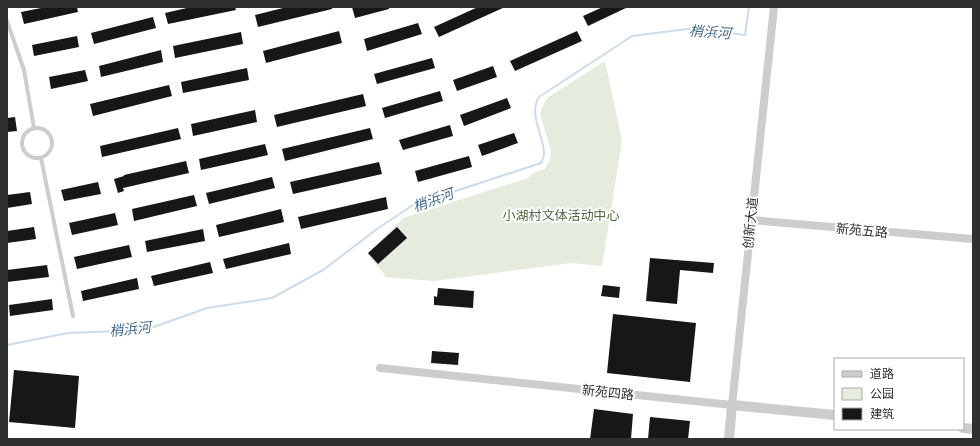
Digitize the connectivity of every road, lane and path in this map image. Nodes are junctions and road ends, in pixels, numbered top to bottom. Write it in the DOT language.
graph roads {
  1 [pos="774,7"];
  2 [pos="7,21"];
  3 [pos="34,128"];
  4 [pos="41,158"];
  5 [pos="751,220"];
  6 [pos="973,239"];
  7 [pos="73,316"];
  8 [pos="380,368"];
  9 [pos="732,404"];
  10 [pos="834,415"];
  11 [pos="729,439"];
  1 -- 5 [label="street, 创新大道"];
  2 -- 3 [label="lane"];
  3 -- 4 [label="lane"];
  3 -- 4 [label="lane"];
  4 -- 7 [label="lane"];
  5 -- 6 [label="street, 新苑五路"];
  5 -- 9 [label="street, 创新大道"];
  8 -- 9 [label="street, 新苑四路"];
  9 -- 10 [label="street, 新苑四路"];
  9 -- 11 [label="street, 创新大道"];
}
